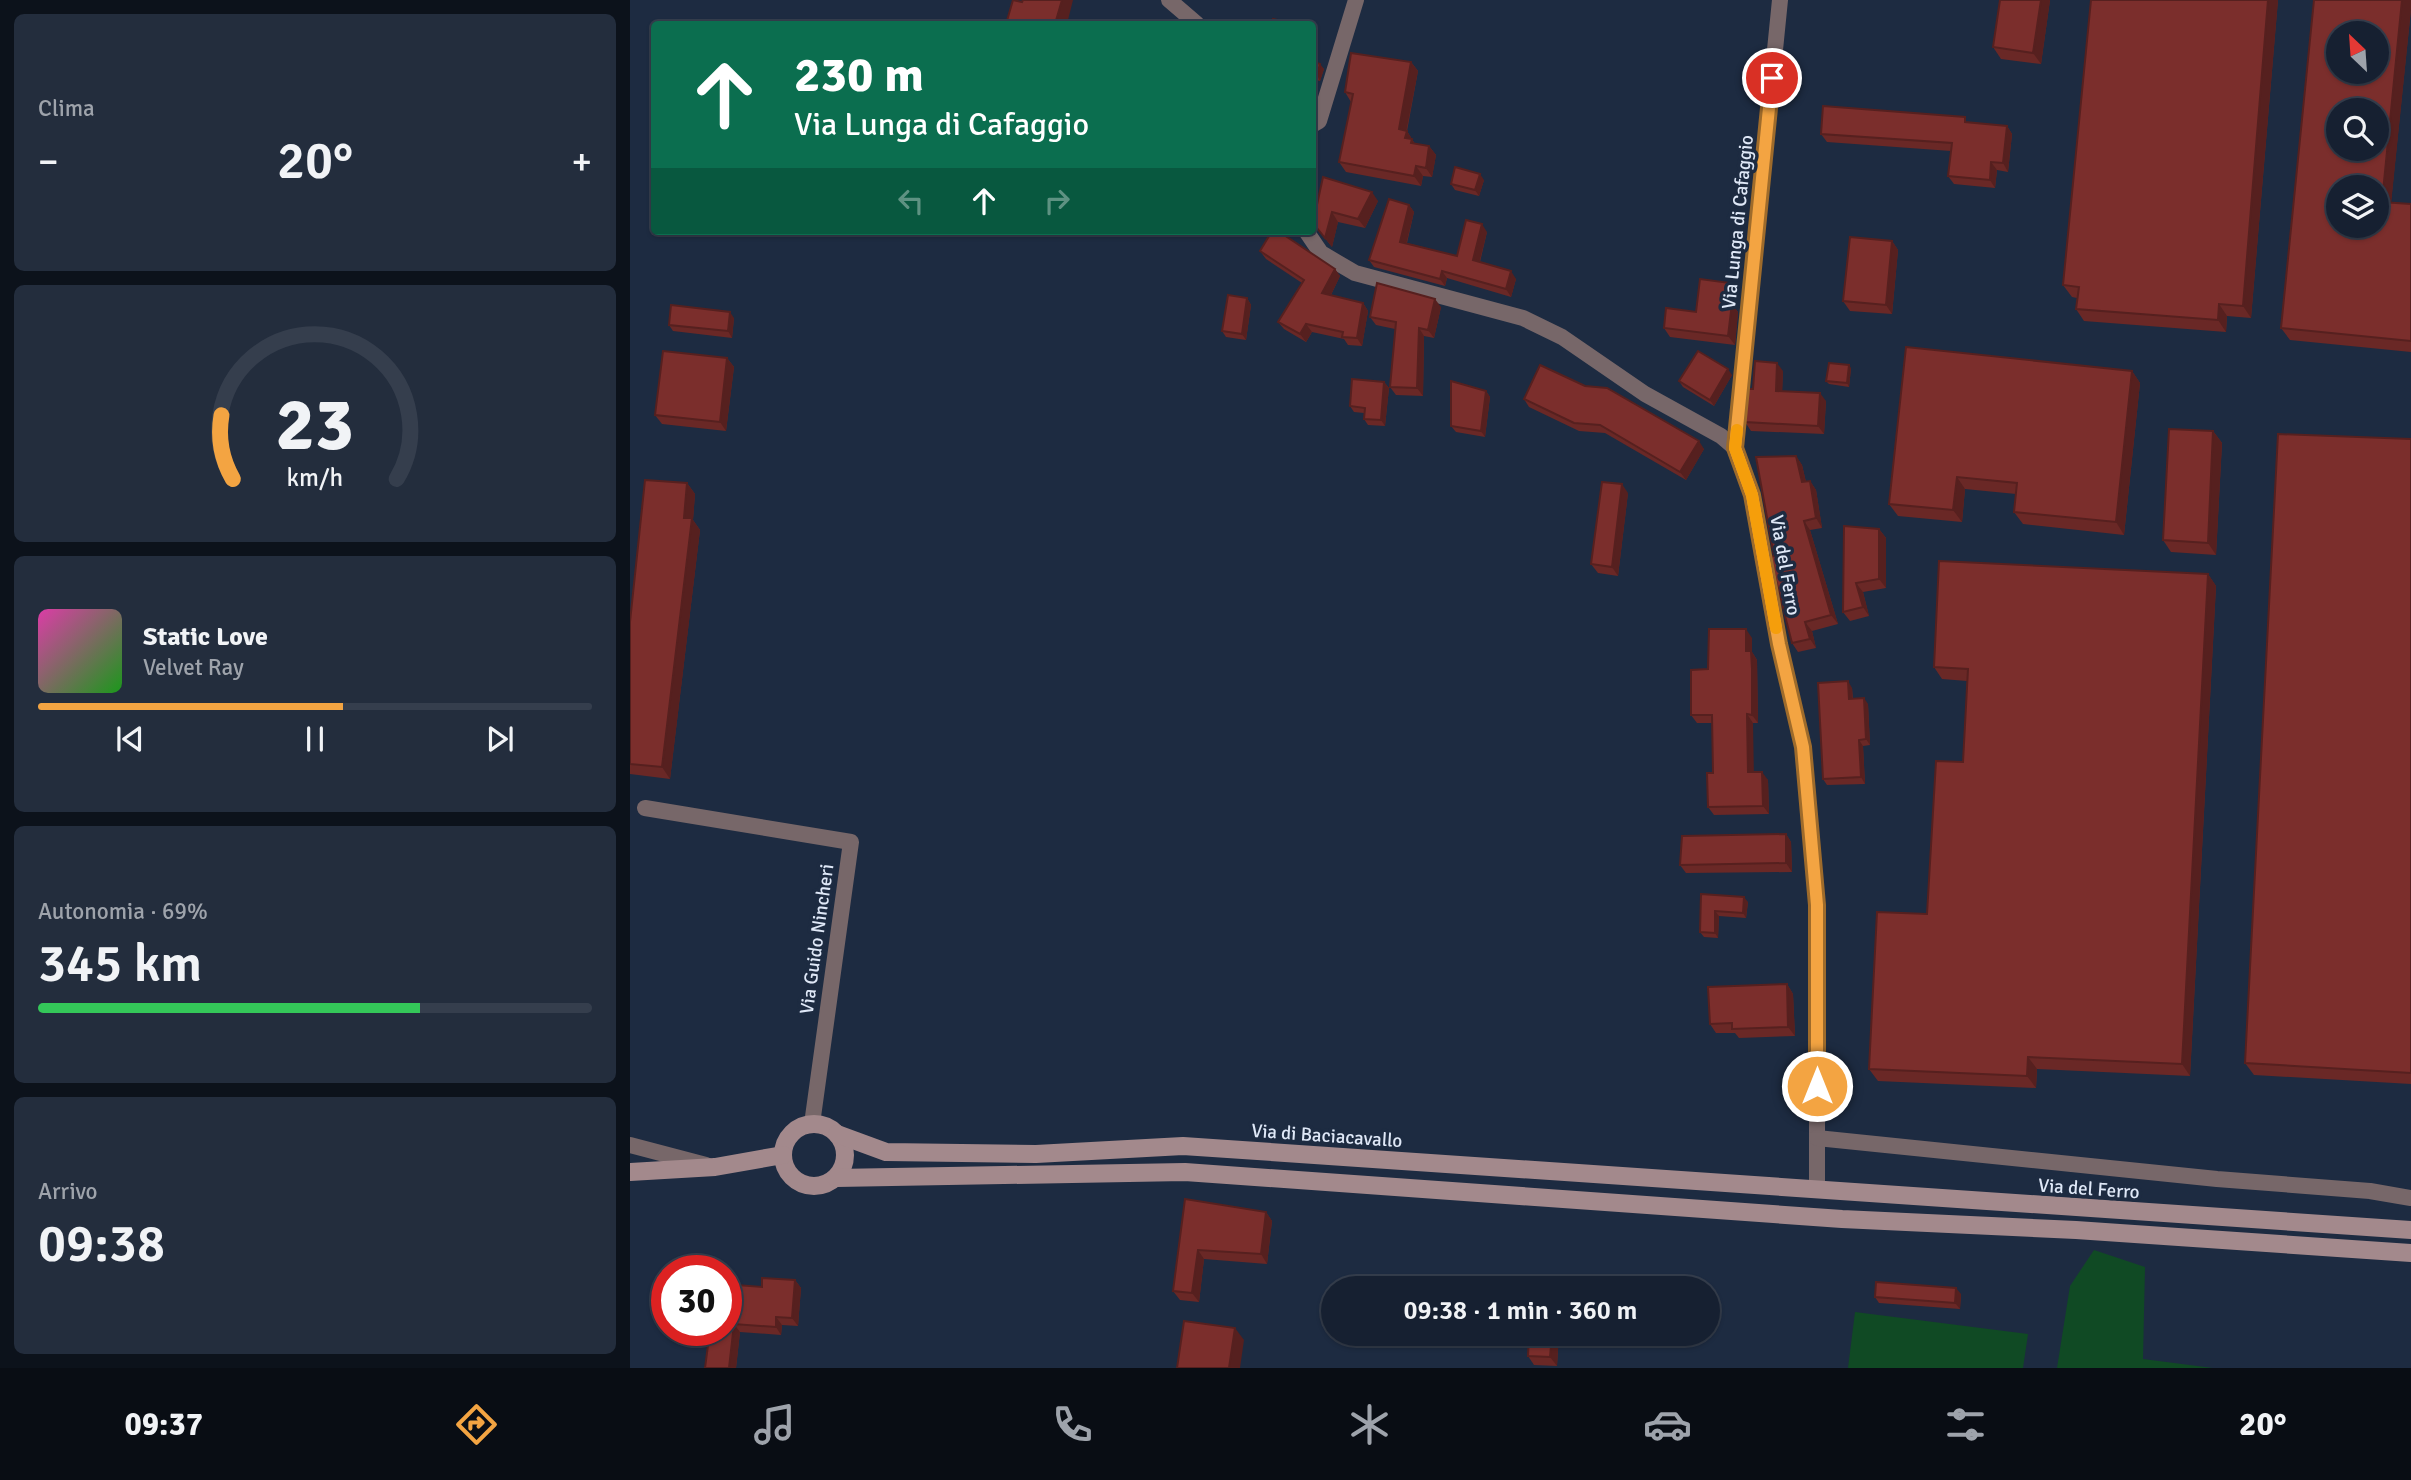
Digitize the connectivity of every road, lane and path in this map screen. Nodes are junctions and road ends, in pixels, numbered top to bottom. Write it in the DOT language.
graph roads {
  1 [pos="1169,0"];
  2 [pos="1356,0"];
  3 [pos="1780,0"];
  4 [pos="1194,21"];
  5 [pos="1316,123"];
  6 [pos="1309,235"];
  7 [pos="1735,448"];
  8 [pos="645,808"];
  9 [pos="812,1124"];
  10 [pos="837,1134"];
  11 [pos="1817,1138"];
  12 [pos="630,1145"];
  13 [pos="783,1155"];
  14 [pos="715,1167"];
  15 [pos="630,1172"];
  16 [pos="836,1178"];
  17 [pos="1817,1189"];
  18 [pos="2411,1198"];
  19 [pos="2411,1230"];
  20 [pos="2411,1253"];
  1 -- 4 [label="street"];
  2 -- 5 [label="street"];
  3 -- 7 [label="street, Via Lunga di Cafaggio"];
  6 -- 7 [label="street"];
  7 -- 11 [label="street, Via del Ferro"];
  8 -- 9 [label="street, Via Guido Nincheri"];
  9 -- 10 [label="main road, Via di Baciacavallo"];
  9 -- 13 [label="main road"];
  10 -- 16 [label="main road"];
  10 -- 17 [label="main road, Via di Baciacavallo"];
  11 -- 17 [label="street, Via del Ferro"];
  11 -- 18 [label="street, Via del Ferro"];
  12 -- 14 [label="street"];
  13 -- 14 [label="main road"];
  13 -- 16 [label="main road"];
  14 -- 15 [label="main road"];
  16 -- 20 [label="main road"];
  17 -- 19 [label="main road, Via del Ferro"];
}
